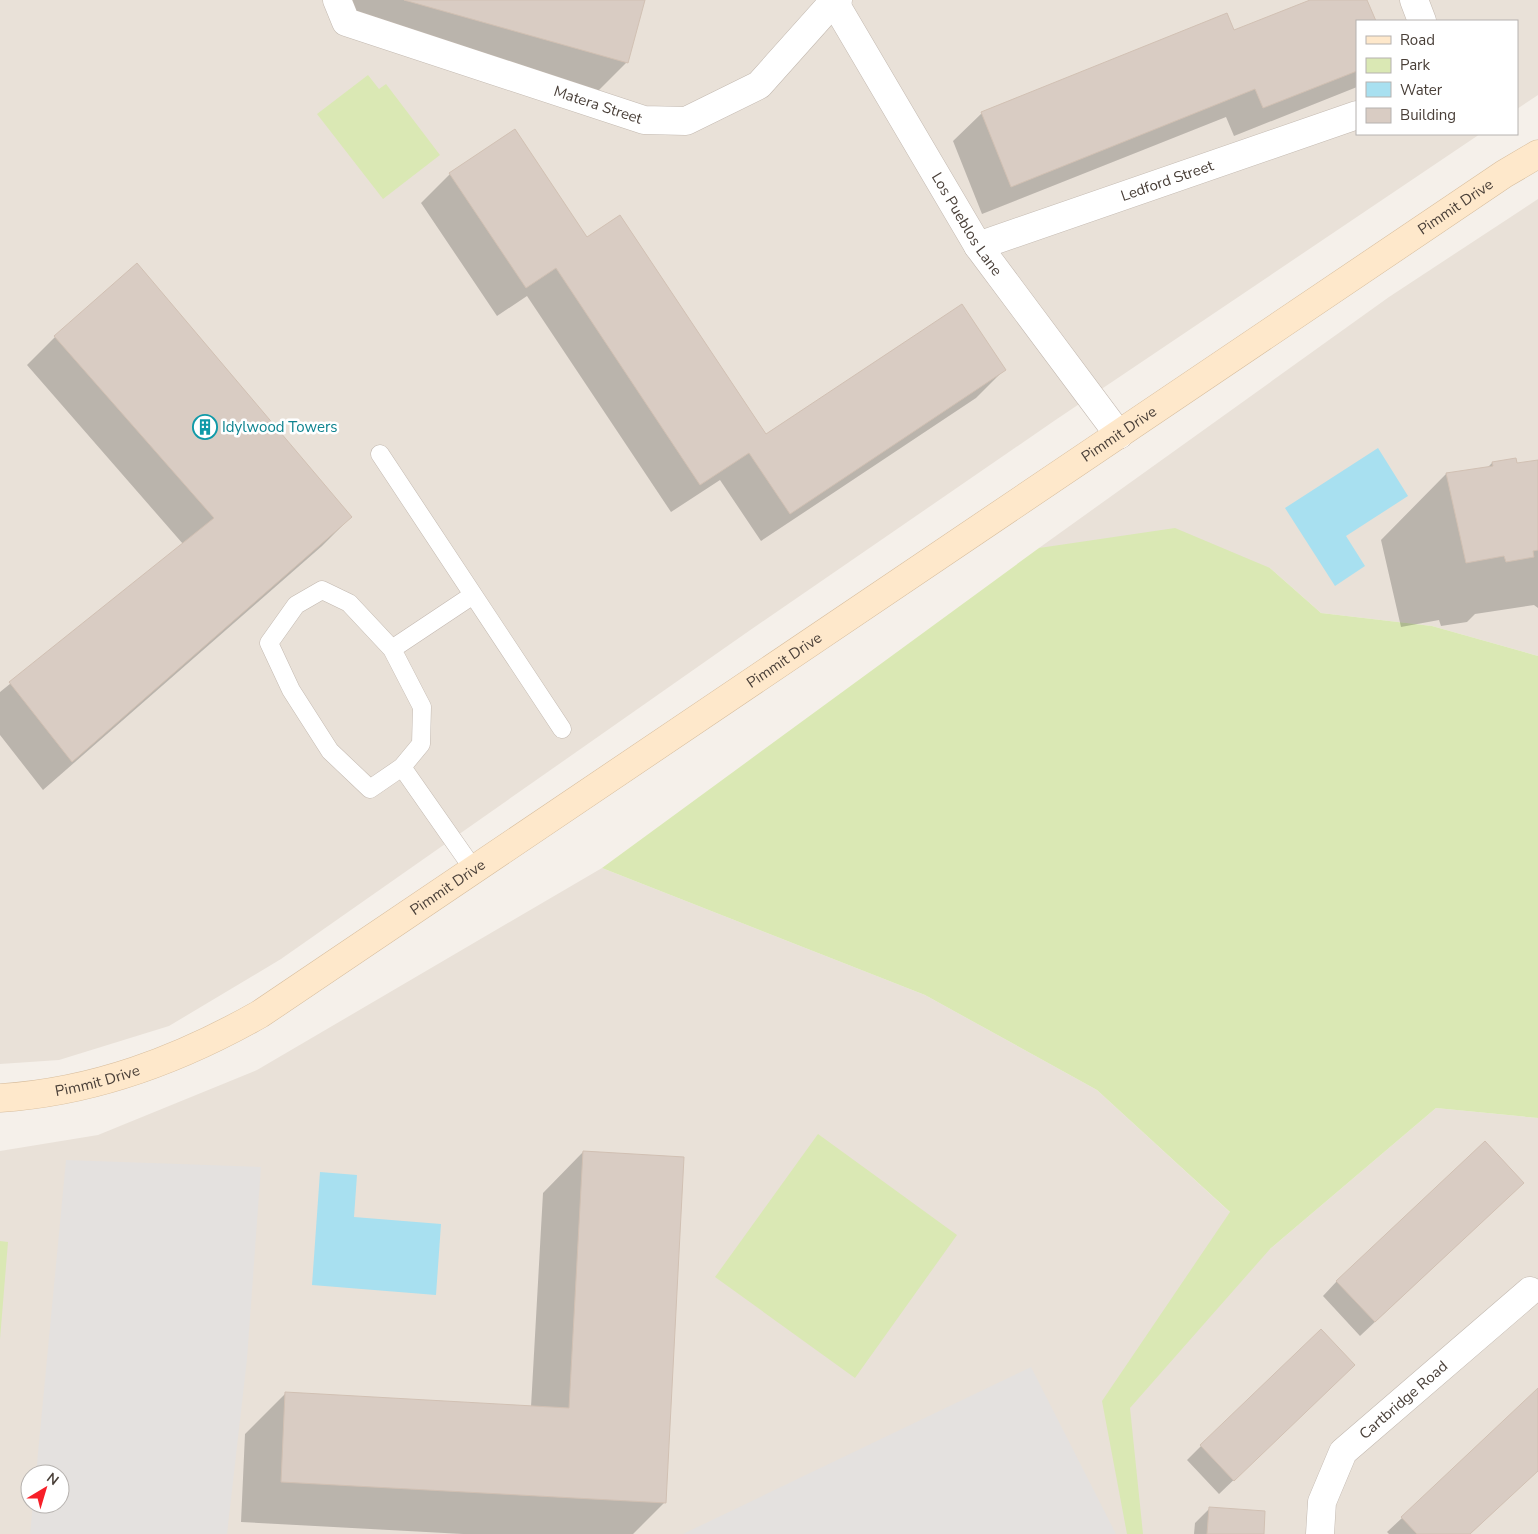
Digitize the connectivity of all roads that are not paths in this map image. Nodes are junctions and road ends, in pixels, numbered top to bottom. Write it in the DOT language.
graph roads {
  1 [pos="337,0"];
  2 [pos="835,0"];
  3 [pos="1414,0"];
  4 [pos="1422,20"];
  5 [pos="1356,115"];
  6 [pos="1538,154"];
  7 [pos="978,246"];
  8 [pos="1118,435"];
  9 [pos="380,454"];
  10 [pos="473,595"];
  11 [pos="392,649"];
  12 [pos="562,729"];
  13 [pos="402,767"];
  14 [pos="474,870"];
  15 [pos="0,1098"];
  16 [pos="1530,1291"];
  17 [pos="1320,1534"];
  1 -- 2 [label="street, Matera Street"];
  2 -- 7 [label="street, Los Pueblos Lane"];
  3 -- 4 [label="street"];
  5 -- 7 [label="street, Ledford Street"];
  6 -- 8 [label="street, Pimmit Drive"];
  7 -- 8 [label="street, Los Pueblos Lane"];
  8 -- 14 [label="street, Pimmit Drive"];
  9 -- 10 [label="lane"];
  10 -- 11 [label="lane"];
  10 -- 12 [label="lane"];
  11 -- 13 [label="lane"];
  11 -- 13 [label="lane"];
  13 -- 14 [label="lane"];
  14 -- 15 [label="street, Pimmit Drive"];
  16 -- 17 [label="street, Cartbridge Road"];
}
